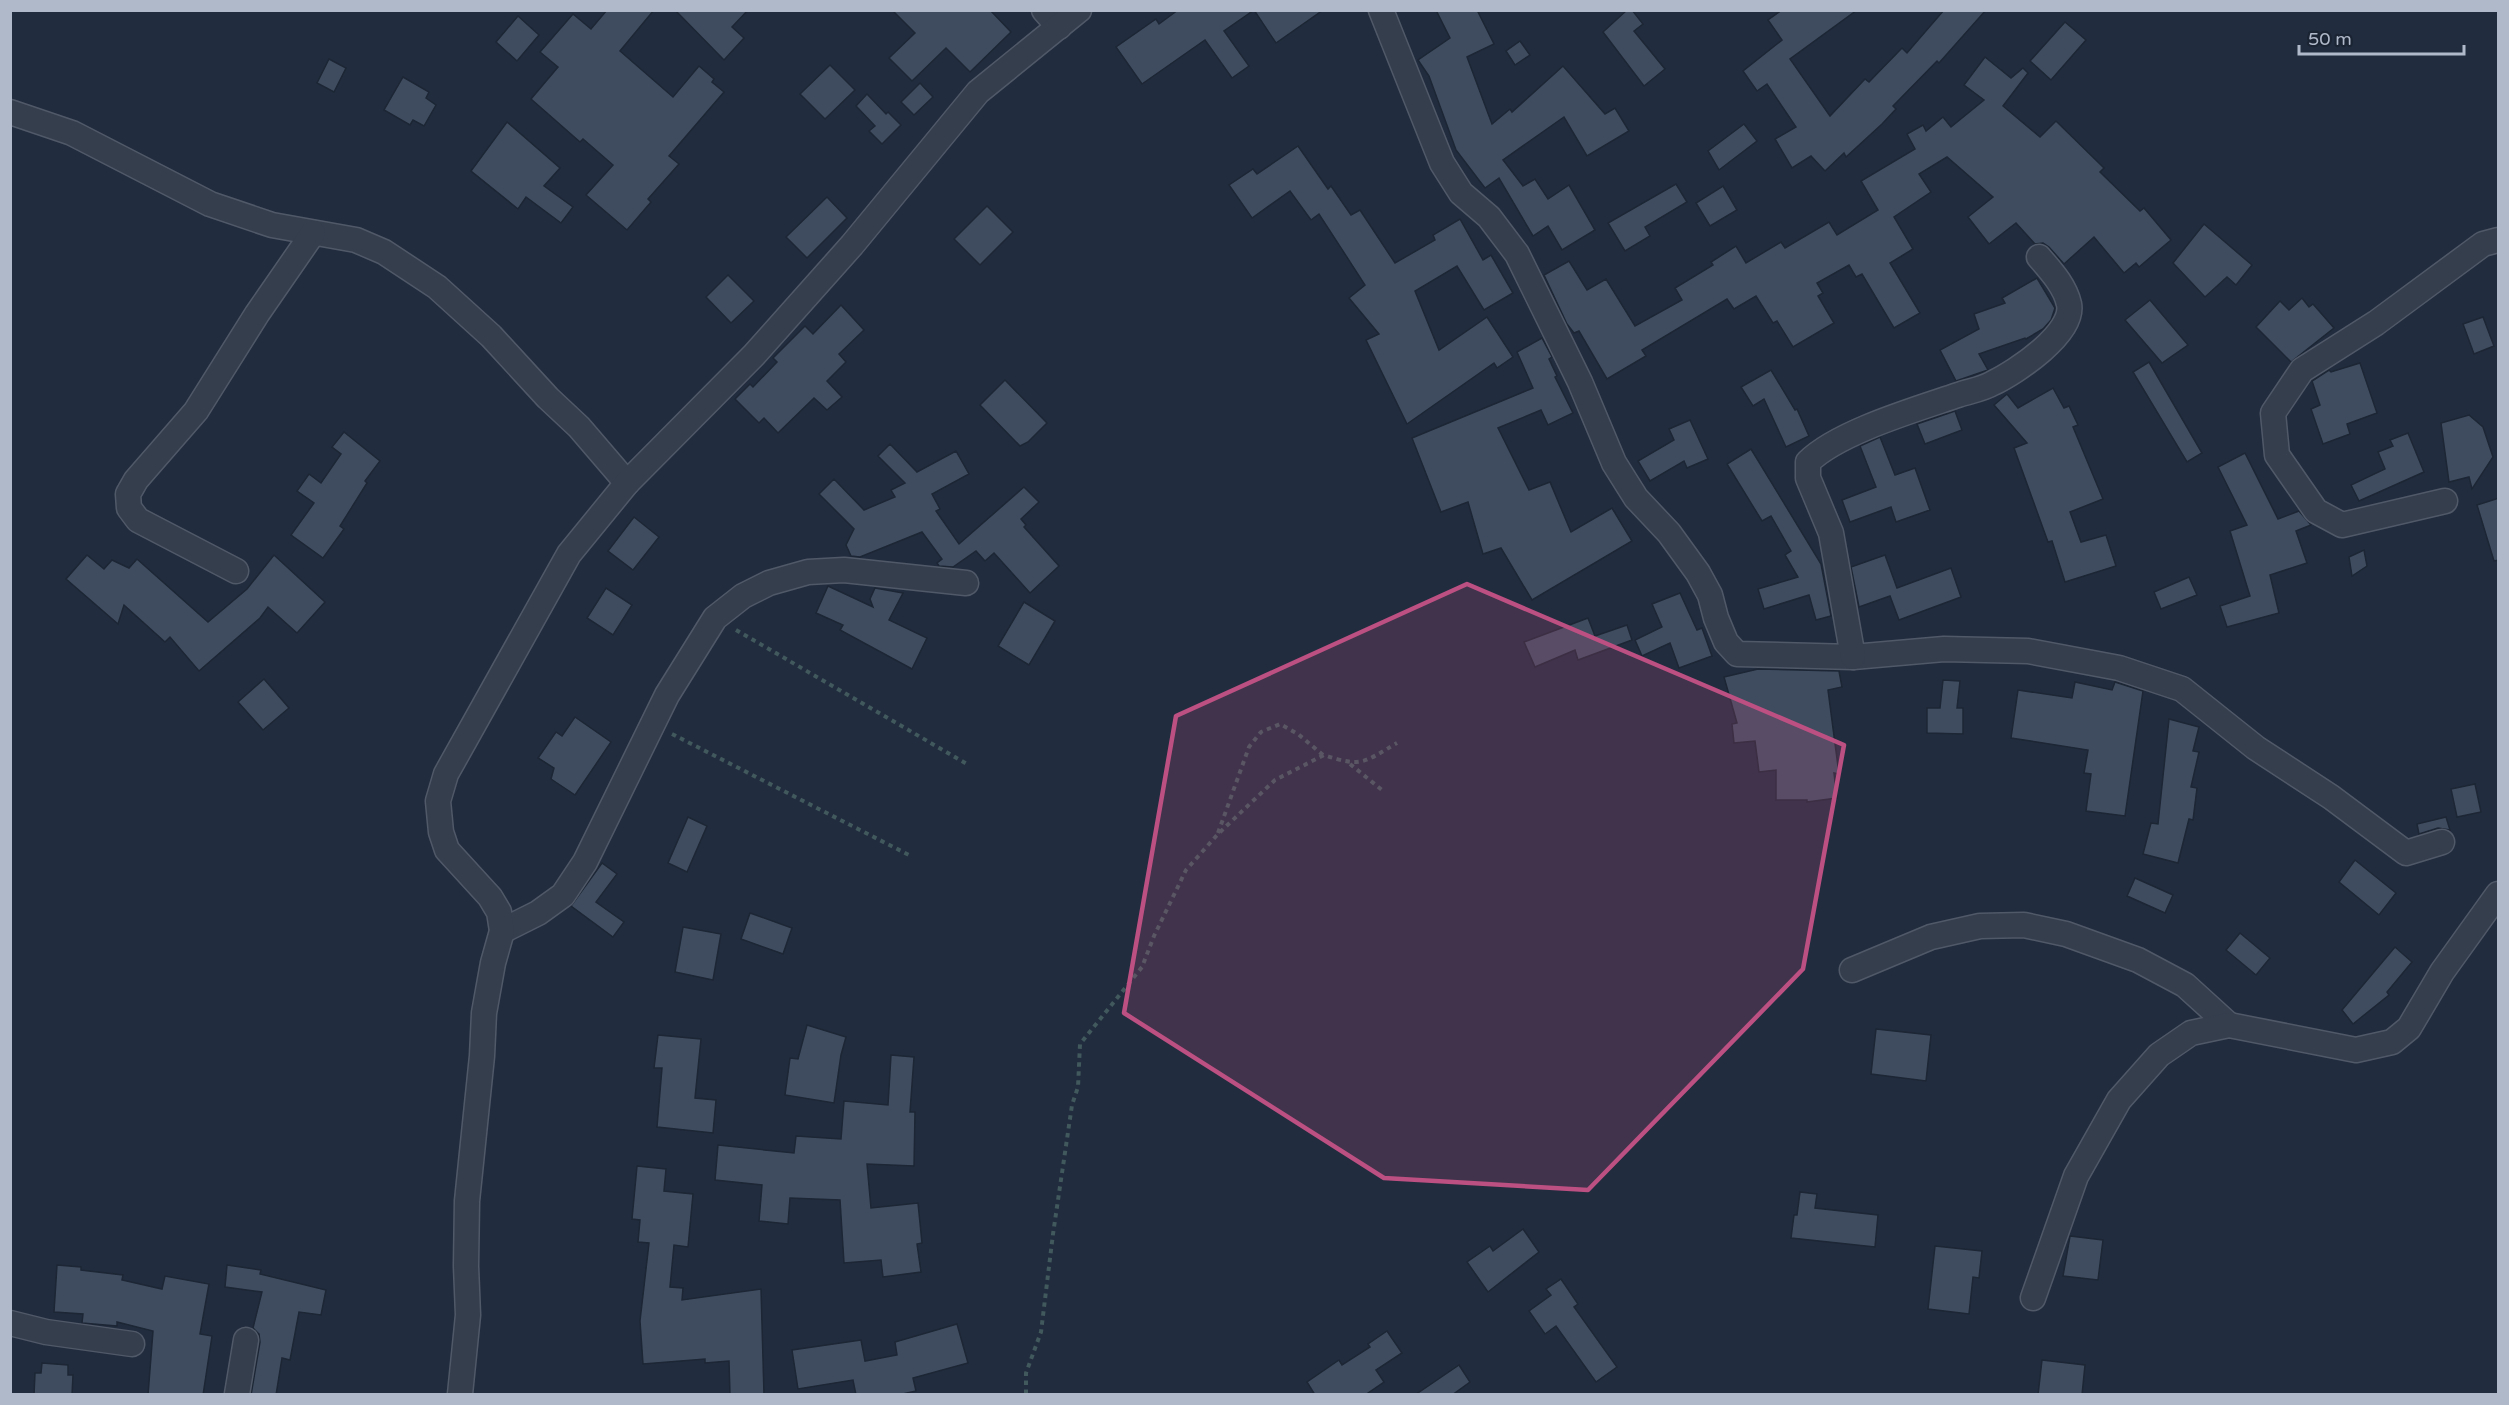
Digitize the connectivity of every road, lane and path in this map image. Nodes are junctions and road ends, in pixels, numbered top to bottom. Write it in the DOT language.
graph roads {
  1 [pos="1079,10"];
  2 [pos="1381,10"];
  3 [pos="1052,19"];
  4 [pos="10,112"];
  5 [pos="313,233"];
  6 [pos="2499,240"];
  7 [pos="2039,257"];
  8 [pos="627,483"];
  9 [pos="2445,501"];
  10 [pos="236,571"];
  11 [pos="966,583"];
  12 [pos="715,618"];
  13 [pos="1853,657"];
  14 [pos="653,724"];
  15 [pos="1397,743"];
  16 [pos="1324,755"];
  17 [pos="967,764"];
  18 [pos="1349,764"];
  19 [pos="1382,790"];
  20 [pos="1218,834"];
  21 [pos="2442,842"];
  22 [pos="909,855"];
  23 [pos="2499,894"];
  24 [pos="502,931"];
  25 [pos="1852,970"];
  26 [pos="2229,1025"];
  27 [pos="2033,1298"];
  28 [pos="10,1323"];
  29 [pos="246,1340"];
  30 [pos="132,1344"];
  31 [pos="237,1395"];
  32 [pos="460,1395"];
  33 [pos="1026,1395"];
  1 -- 3 [label="street"];
  2 -- 13 [label="street"];
  3 -- 8 [label="street"];
  4 -- 5 [label="street"];
  5 -- 8 [label="street"];
  5 -- 10 [label="street"];
  6 -- 9 [label="street"];
  7 -- 13 [label="street"];
  8 -- 24 [label="street"];
  11 -- 12 [label="street"];
  12 -- 14 [label="street"];
  12 -- 17 [label="path"];
  13 -- 21 [label="street"];
  14 -- 22 [label="path"];
  14 -- 24 [label="street"];
  15 -- 18 [label="path"];
  16 -- 18 [label="path"];
  16 -- 20 [label="path"];
  16 -- 20 [label="path"];
  18 -- 19 [label="path"];
  20 -- 33 [label="path"];
  23 -- 26 [label="street"];
  24 -- 32 [label="street"];
  25 -- 26 [label="street"];
  26 -- 27 [label="street"];
  28 -- 30 [label="street"];
  29 -- 31 [label="street"];
}
